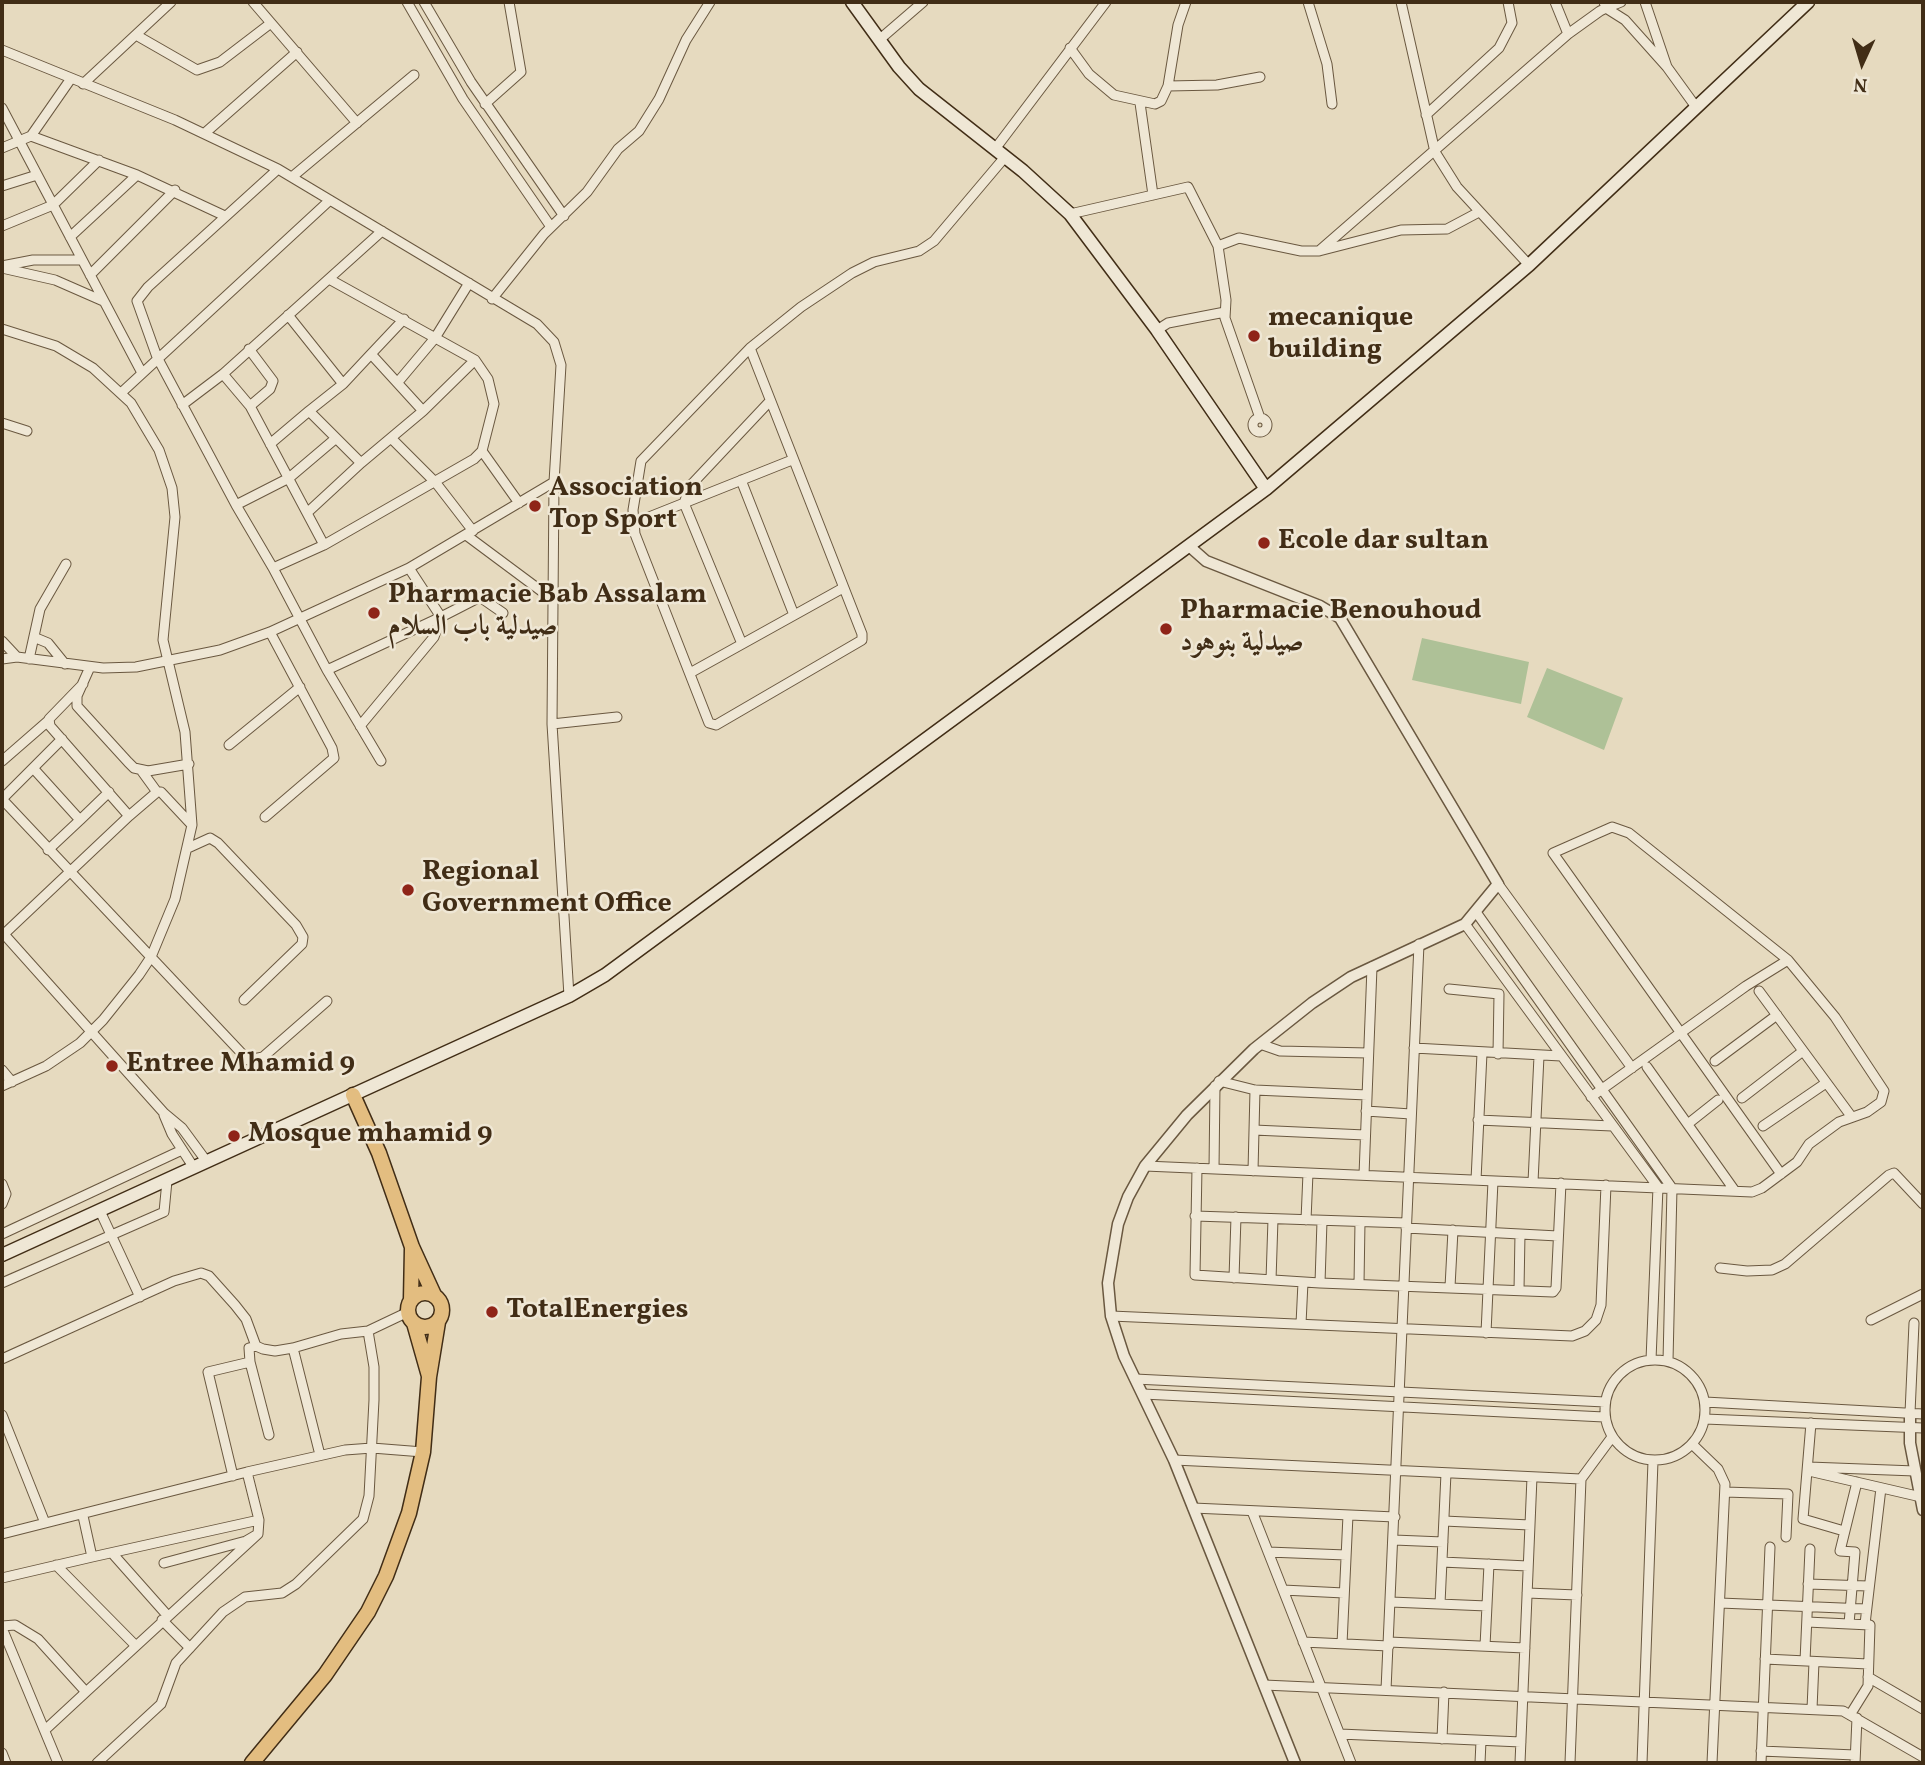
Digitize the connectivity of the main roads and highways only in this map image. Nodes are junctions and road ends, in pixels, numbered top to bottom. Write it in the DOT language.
graph roads {
  1 [pos="852,2"];
  2 [pos="1808,2"];
  3 [pos="1266,489"];
  4 [pos="353,1095"];
  5 [pos="412,1247"];
  6 [pos="2,1255"];
  7 [pos="433,1295"];
  8 [pos="411,1312"];
  9 [pos="438,1322"];
  10 [pos="429,1377"];
  11 [pos="252,1763"];
  1 -- 3 [label="main road"];
  2 -- 3 [label="main road"];
  3 -- 4 [label="main road"];
  4 -- 5 [label="main road"];
  4 -- 6 [label="main road"];
  5 -- 7 [label="main road"];
  5 -- 8 [label="main road"];
  7 -- 8 [label="main road"];
  7 -- 9 [label="main road"];
  8 -- 9 [label="main road"];
  8 -- 10 [label="main road"];
  9 -- 10 [label="main road"];
  10 -- 11 [label="main road"];
}
